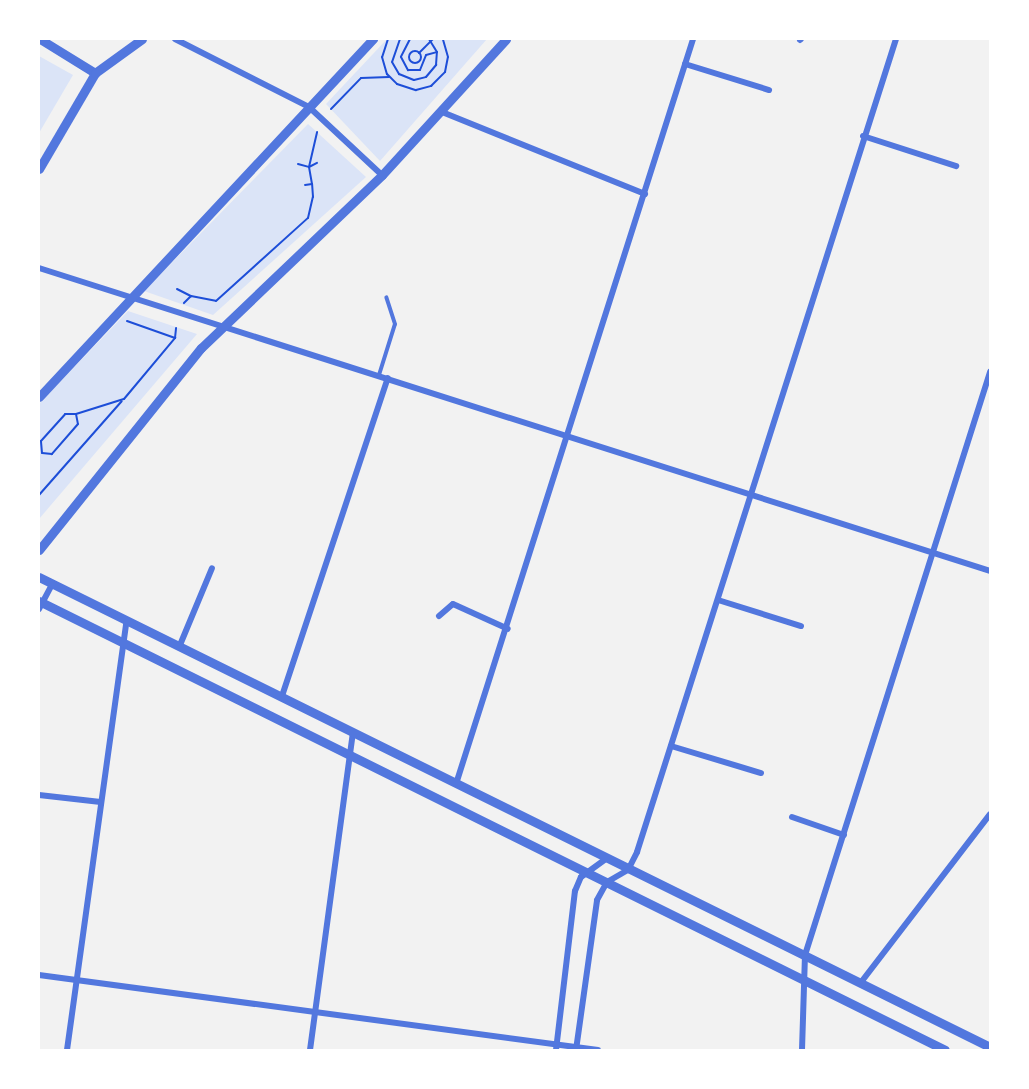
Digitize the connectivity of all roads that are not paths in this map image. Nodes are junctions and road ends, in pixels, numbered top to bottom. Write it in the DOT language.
graph roads {
  1 [pos="40,39"];
  2 [pos="142,39"];
  3 [pos="175,39"];
  4 [pos="373,39"];
  5 [pos="506,39"];
  6 [pos="693,39"];
  7 [pos="896,39"];
  8 [pos="685,63"];
  9 [pos="95,73"];
  10 [pos="769,90"];
  11 [pos="309,107"];
  12 [pos="442,112"];
  13 [pos="863,136"];
  14 [pos="956,166"];
  15 [pos="39,169"];
  16 [pos="382,175"];
  17 [pos="645,194"];
  18 [pos="39,268"];
  19 [pos="386,297"];
  20 [pos="134,298"];
  21 [pos="222,325"];
  22 [pos="990,372"];
  23 [pos="379,375"];
  24 [pos="388,378"];
  25 [pos="39,397"];
  26 [pos="569,433"];
  27 [pos="752,492"];
  28 [pos="39,550"];
  29 [pos="933,552"];
  30 [pos="212,568"];
  31 [pos="990,571"];
  32 [pos="39,577"];
  33 [pos="52,585"];
  34 [pos="718,600"];
  35 [pos="40,604"];
  36 [pos="439,616"];
  37 [pos="127,620"];
  38 [pos="801,626"];
  39 [pos="508,629"];
  40 [pos="124,643"];
  41 [pos="180,645"];
  42 [pos="238,675"];
  43 [pos="231,695"];
  44 [pos="282,696"];
  45 [pos="353,732"];
  46 [pos="671,746"];
  47 [pos="351,756"];
  48 [pos="761,773"];
  49 [pos="456,784"];
  50 [pos="39,795"];
  51 [pos="101,801"];
  52 [pos="990,814"];
  53 [pos="792,817"];
  54 [pos="844,835"];
  55 [pos="606,859"];
  56 [pos="628,870"];
  57 [pos="587,872"];
  58 [pos="607,882"];
  59 [pos="805,955"];
  60 [pos="39,975"];
  61 [pos="807,980"];
  62 [pos="77,981"];
  63 [pos="862,981"];
  64 [pos="315,1014"];
  65 [pos="980,1042"];
  66 [pos="556,1047"];
  67 [pos="990,1047"];
  68 [pos="577,1049"];
  69 [pos="67,1050"];
  70 [pos="310,1050"];
  71 [pos="598,1050"];
  72 [pos="802,1050"];
  73 [pos="945,1050"];
  74 [pos="973,1050"];
  1 -- 9 [label="street"];
  2 -- 9 [label="street"];
  3 -- 11 [label="street"];
  4 -- 11 [label="street"];
  5 -- 12 [label="street"];
  6 -- 8 [label="street"];
  7 -- 13 [label="street"];
  8 -- 10 [label="street"];
  8 -- 17 [label="street"];
  9 -- 15 [label="street"];
  11 -- 16 [label="street"];
  11 -- 20 [label="street"];
  12 -- 16 [label="street"];
  12 -- 17 [label="street"];
  13 -- 14 [label="street"];
  13 -- 27 [label="street"];
  16 -- 21 [label="street"];
  17 -- 26 [label="street"];
  18 -- 20 [label="street"];
  19 -- 23 [label="lane"];
  20 -- 21 [label="street"];
  20 -- 25 [label="street"];
  21 -- 23 [label="street"];
  21 -- 28 [label="street"];
  22 -- 29 [label="street"];
  23 -- 24 [label="street"];
  24 -- 26 [label="street"];
  24 -- 44 [label="street"];
  26 -- 27 [label="street"];
  26 -- 39 [label="street"];
  27 -- 29 [label="street"];
  27 -- 34 [label="street"];
  29 -- 31 [label="street"];
  29 -- 54 [label="street"];
  30 -- 41 [label="street"];
  32 -- 33 [label="street"];
  33 -- 35 [label="street"];
  33 -- 37 [label="street"];
  34 -- 38 [label="street"];
  34 -- 46 [label="street"];
  35 -- 40 [label="street"];
  36 -- 39 [label="street"];
  37 -- 40 [label="street"];
  37 -- 41 [label="street"];
  39 -- 49 [label="street"];
  40 -- 43 [label="street"];
  40 -- 51 [label="street"];
  41 -- 42 [label="street"];
  42 -- 43 [label="street"];
  42 -- 44 [label="street"];
  43 -- 47 [label="street"];
  44 -- 45 [label="street"];
  45 -- 47 [label="street"];
  45 -- 49 [label="street"];
  46 -- 48 [label="street"];
  46 -- 56 [label="street"];
  47 -- 57 [label="street"];
  47 -- 64 [label="street"];
  49 -- 55 [label="street"];
  50 -- 51 [label="street"];
  51 -- 62 [label="street"];
  52 -- 63 [label="street"];
  53 -- 54 [label="street"];
  54 -- 59 [label="street"];
  55 -- 56 [label="street"];
  55 -- 57 [label="street"];
  56 -- 58 [label="street"];
  56 -- 59 [label="street"];
  57 -- 58 [label="street"];
  57 -- 66 [label="street"];
  58 -- 61 [label="street"];
  58 -- 68 [label="street"];
  59 -- 61 [label="street"];
  59 -- 63 [label="street"];
  60 -- 62 [label="street"];
  61 -- 72 [label="street"];
  61 -- 73 [label="street"];
  62 -- 64 [label="street"];
  62 -- 69 [label="street"];
  63 -- 65 [label="street"];
  64 -- 66 [label="street"];
  64 -- 70 [label="street"];
  65 -- 67 [label="street"];
  65 -- 74 [label="street"];
  66 -- 68 [label="street"];
  68 -- 71 [label="street"];
}
